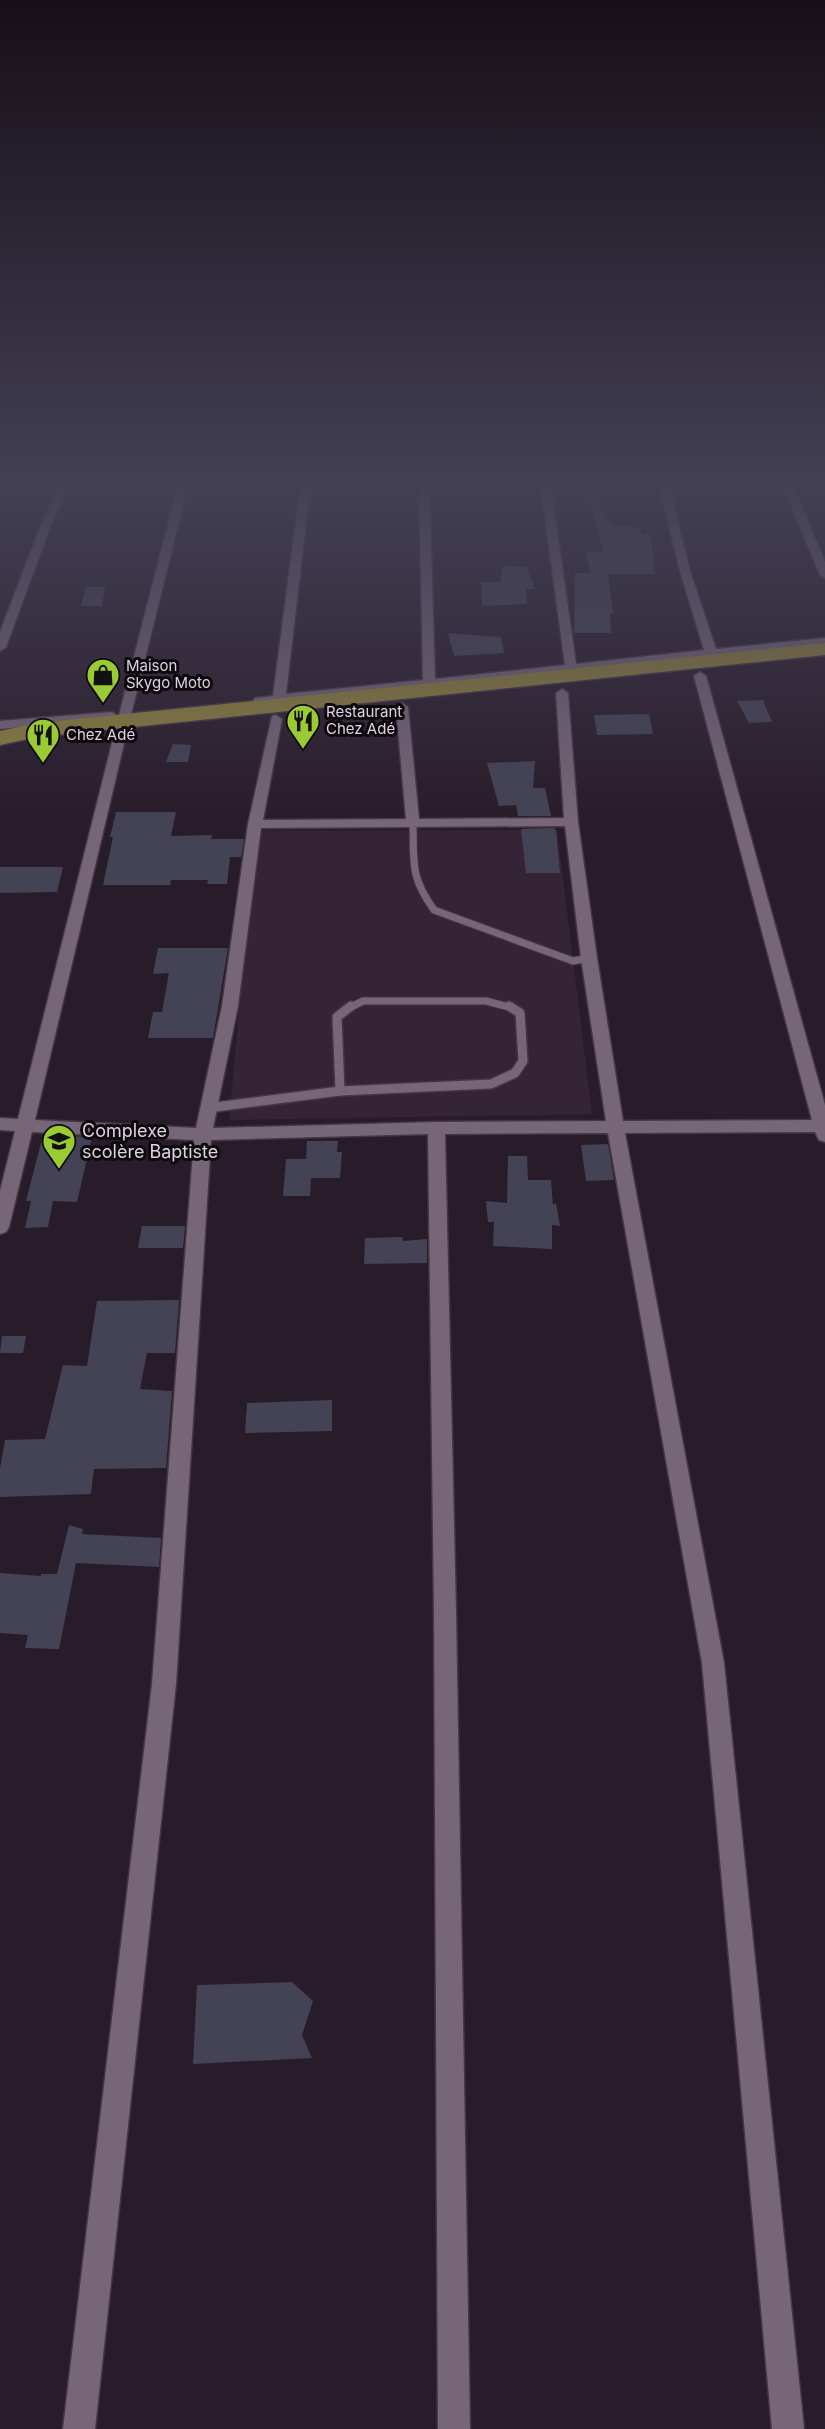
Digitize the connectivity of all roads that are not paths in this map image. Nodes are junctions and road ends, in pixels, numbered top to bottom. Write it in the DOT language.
graph roads {
  1 [pos="20,594"];
  2 [pos="155,594"];
  3 [pos="292,594"];
  4 [pos="427,594"];
  5 [pos="561,594"];
  6 [pos="692,594"];
  7 [pos="825,641"];
  8 [pos="0,647"];
  9 [pos="825,649"];
  10 [pos="711,653"];
  11 [pos="571,668"];
  12 [pos="700,676"];
  13 [pos="429,681"];
  14 [pos="562,693"];
  15 [pos="402,707"];
  16 [pos="278,709"];
  17 [pos="124,715"];
  18 [pos="0,725"];
  19 [pos="120,735"];
  20 [pos="0,738"];
  21 [pos="571,822"];
  22 [pos="255,824"];
  23 [pos="412,824"];
  24 [pos="589,958"];
  25 [pos="340,1090"];
  26 [pos="208,1108"];
  27 [pos="0,1124"];
  28 [pos="25,1124"];
  29 [pos="436,1128"];
  30 [pos="616,1129"];
  31 [pos="824,1130"];
  32 [pos="203,1134"];
  33 [pos="0,1227"];
  34 [pos="79,2429"];
  35 [pos="454,2429"];
  36 [pos="788,2429"];
  1 -- 8 [label="street"];
  2 -- 17 [label="street"];
  3 -- 16 [label="street"];
  4 -- 13 [label="street"];
  5 -- 11 [label="street"];
  6 -- 10 [label="street"];
  7 -- 10 [label="street"];
  9 -- 20 [label="highway"];
  10 -- 11 [label="street"];
  11 -- 13 [label="street"];
  12 -- 31 [label="street"];
  13 -- 16 [label="street"];
  14 -- 21 [label="street"];
  15 -- 23 [label="street"];
  16 -- 17 [label="street"];
  16 -- 22 [label="street"];
  17 -- 18 [label="street"];
  19 -- 28 [label="street"];
  21 -- 23 [label="street"];
  21 -- 24 [label="street"];
  22 -- 23 [label="street"];
  22 -- 26 [label="street"];
  23 -- 24 [label="lane"];
  24 -- 30 [label="street"];
  25 -- 25 [label="lane"];
  25 -- 26 [label="lane"];
  26 -- 32 [label="street"];
  27 -- 28 [label="street"];
  28 -- 32 [label="street"];
  28 -- 33 [label="street"];
  29 -- 30 [label="street"];
  29 -- 32 [label="street"];
  29 -- 35 [label="street"];
  30 -- 31 [label="street"];
  30 -- 36 [label="street"];
  32 -- 34 [label="street"];
}
